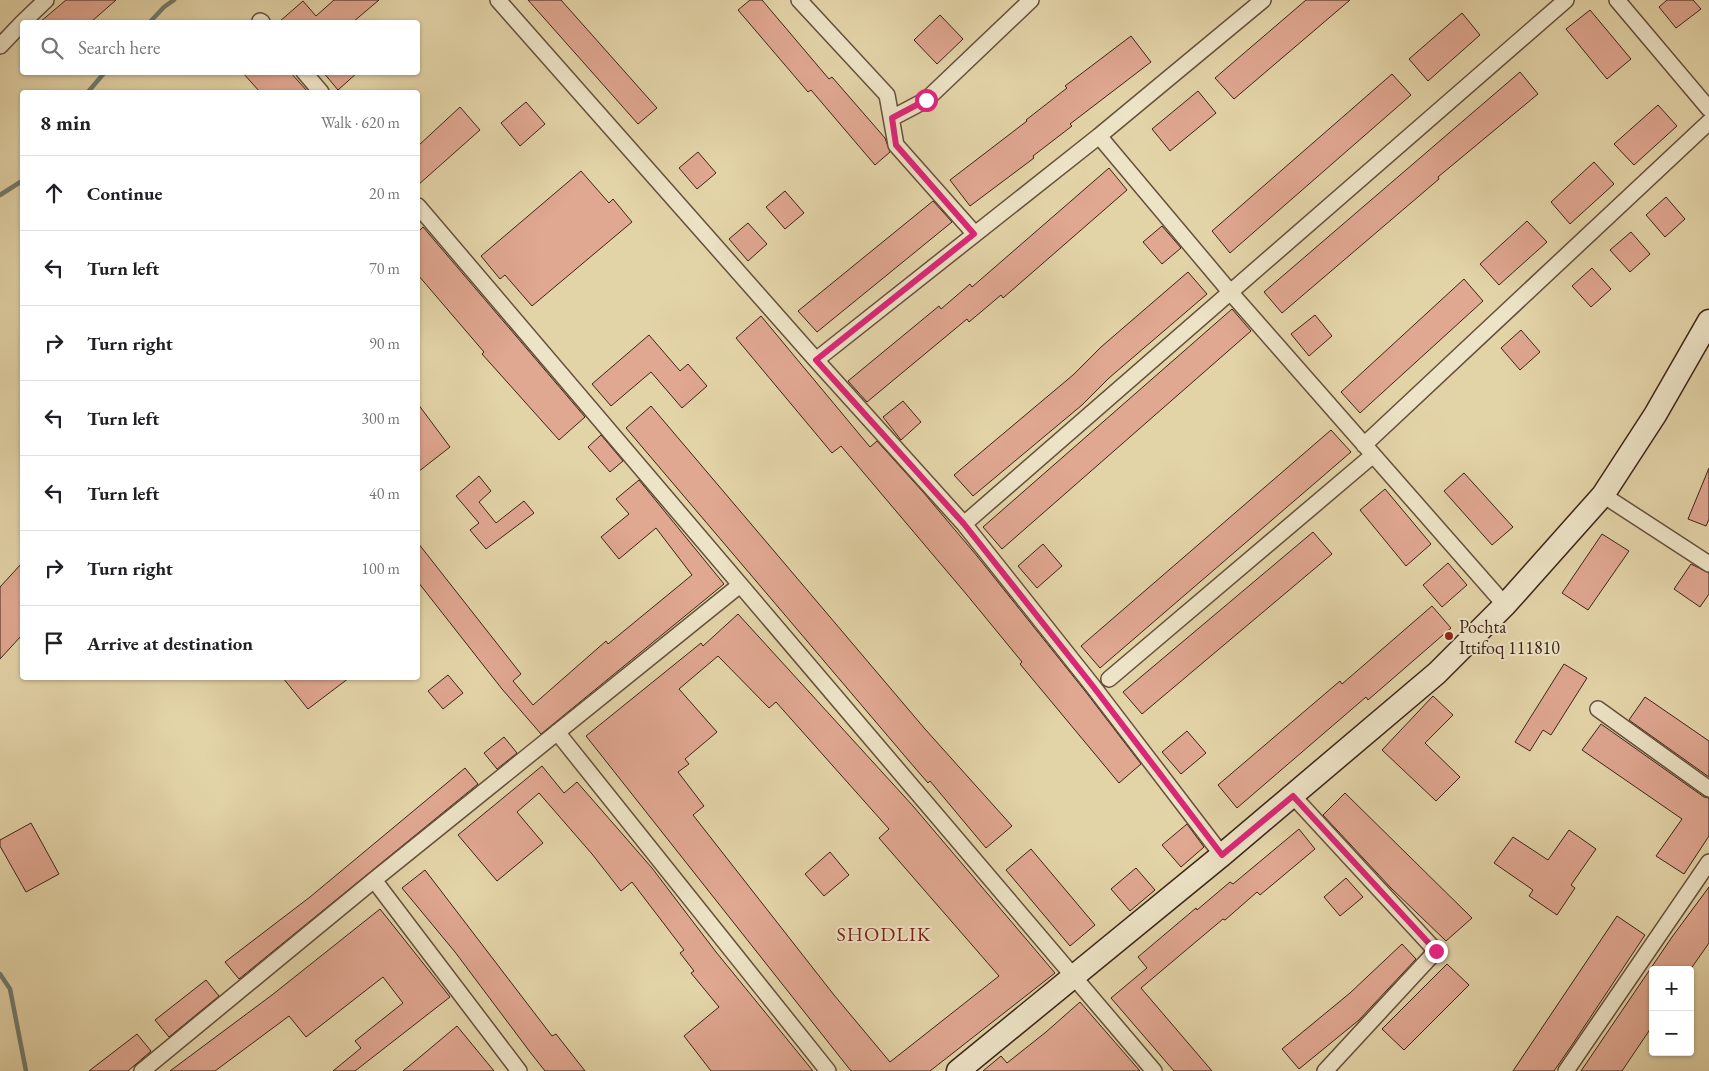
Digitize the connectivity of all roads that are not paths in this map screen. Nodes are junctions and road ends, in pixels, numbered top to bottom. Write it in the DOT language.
graph roads {
  1 [pos="46,0"];
  2 [pos="498,0"];
  3 [pos="799,0"];
  4 [pos="1030,0"];
  5 [pos="1262,0"];
  6 [pos="1566,0"];
  7 [pos="1617,0"];
  8 [pos="26,20"];
  9 [pos="20,26"];
  10 [pos="0,46"];
  11 [pos="307,75"];
  12 [pos="319,90"];
  13 [pos="1709,109"];
  14 [pos="892,118"];
  15 [pos="1709,122"];
  16 [pos="1099,136"];
  17 [pos="420,208"];
  18 [pos="974,234"];
  19 [pos="1231,293"];
  20 [pos="1709,321"];
  21 [pos="816,360"];
  22 [pos="1368,450"];
  23 [pos="1603,495"];
  24 [pos="964,524"];
  25 [pos="1709,564"];
  26 [pos="740,585"];
  27 [pos="1505,605"];
  28 [pos="1108,679"];
  29 [pos="1598,709"];
  30 [pos="557,732"];
  31 [pos="1709,789"];
  32 [pos="1293,796"];
  33 [pos="1222,855"];
  34 [pos="1709,862"];
  35 [pos="374,880"];
  36 [pos="1073,977"];
  37 [pos="142,1071"];
  38 [pos="519,1071"];
  39 [pos="828,1071"];
  40 [pos="958,1071"];
  41 [pos="1154,1071"];
  42 [pos="1325,1071"];
  43 [pos="1566,1071"];
  1 -- 8 [label="street"];
  2 -- 21 [label="street"];
  3 -- 14 [label="street"];
  4 -- 14 [label="street"];
  5 -- 16 [label="street"];
  6 -- 19 [label="street"];
  7 -- 13 [label="street"];
  9 -- 10 [label="street"];
  11 -- 12 [label="street"];
  14 -- 18 [label="street"];
  15 -- 22 [label="street"];
  16 -- 18 [label="street"];
  16 -- 19 [label="street"];
  17 -- 26 [label="street"];
  18 -- 21 [label="street"];
  19 -- 22 [label="street"];
  19 -- 24 [label="street"];
  20 -- 23 [label="main road"];
  21 -- 24 [label="street"];
  22 -- 27 [label="street"];
  22 -- 28 [label="street"];
  23 -- 25 [label="street"];
  23 -- 27 [label="main road"];
  24 -- 33 [label="street"];
  26 -- 30 [label="street"];
  26 -- 36 [label="street"];
  27 -- 32 [label="main road"];
  29 -- 31 [label="street"];
  30 -- 35 [label="street"];
  30 -- 39 [label="street"];
  32 -- 33 [label="main road"];
  32 -- 42 [label="street"];
  33 -- 36 [label="main road"];
  34 -- 43 [label="street"];
  35 -- 37 [label="street"];
  35 -- 38 [label="street"];
  36 -- 40 [label="main road"];
  36 -- 41 [label="street"];
}
